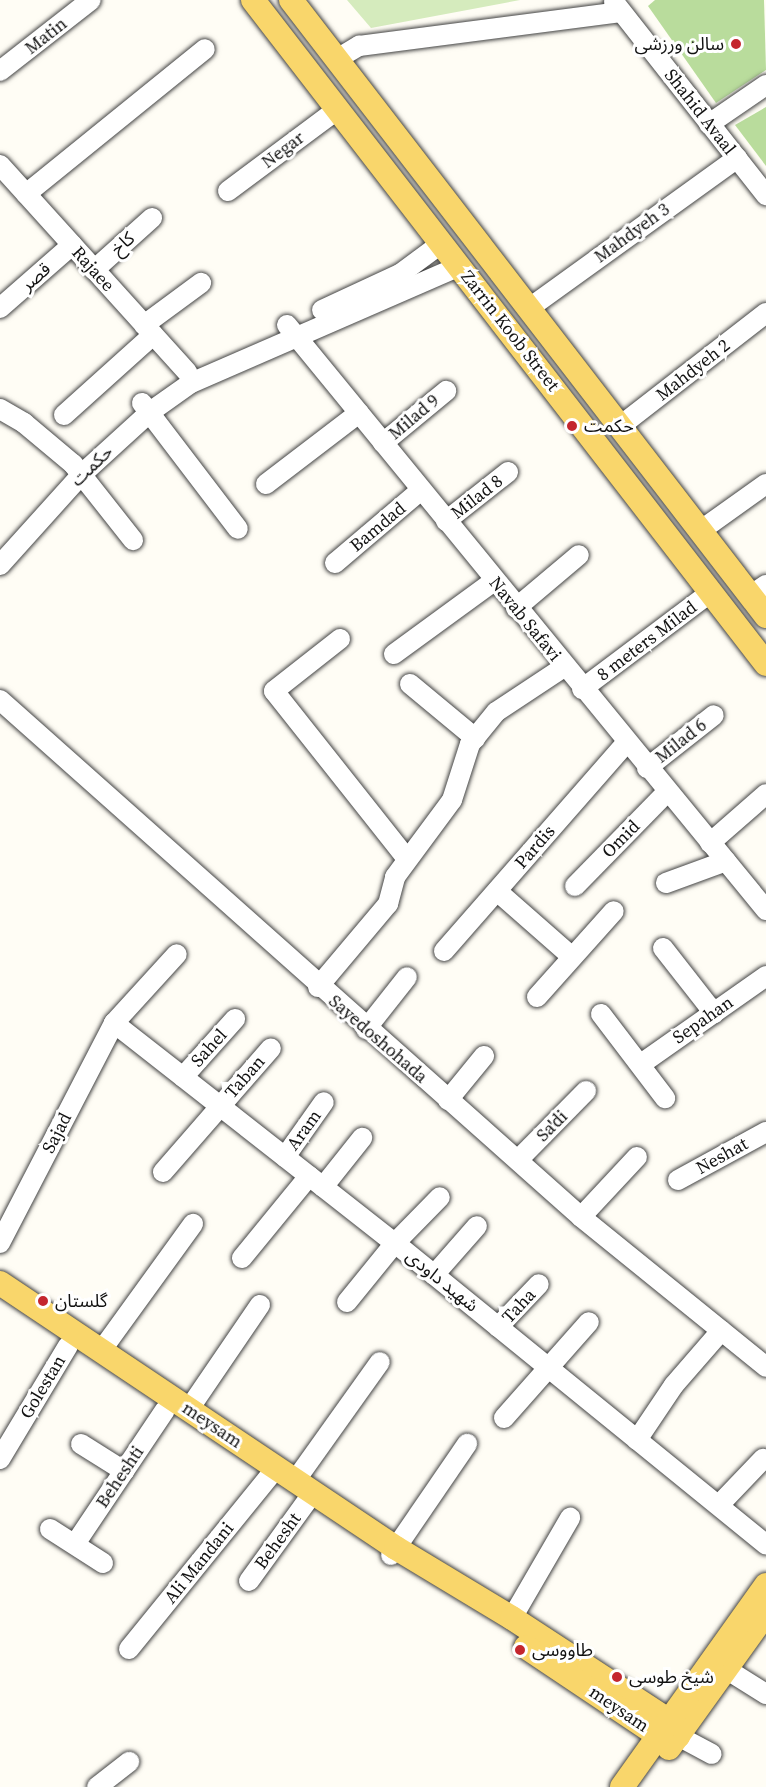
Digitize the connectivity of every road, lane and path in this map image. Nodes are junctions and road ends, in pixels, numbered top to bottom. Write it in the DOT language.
graph roads {
  1 [pos="91,0"];
  2 [pos="254,0"];
  3 [pos="291,0"];
  4 [pos="617,4"];
  5 [pos="205,49"];
  6 [pos="337,59"];
  7 [pos="0,71"];
  8 [pos="766,85"];
  9 [pos="338,109"];
  10 [pos="709,124"];
  11 [pos="736,158"];
  12 [pos="417,164"];
  13 [pos="0,165"];
  14 [pos="392,178"];
  15 [pos="228,191"];
  16 [pos="26,194"];
  17 [pos="766,195"];
  18 [pos="445,201"];
  19 [pos="418,212"];
  20 [pos="152,218"];
  21 [pos="442,243"];
  22 [pos="72,245"];
  23 [pos="460,266"];
  24 [pos="94,270"];
  25 [pos="201,283"];
  26 [pos="0,308"];
  27 [pos="528,309"];
  28 [pos="766,314"];
  29 [pos="148,330"];
  30 [pos="291,330"];
  31 [pos="186,372"];
  32 [pos="446,391"];
  33 [pos="146,407"];
  34 [pos="0,409"];
  35 [pos="359,413"];
  36 [pos="64,415"];
  37 [pos="619,427"];
  38 [pos="383,443"];
  39 [pos="77,469"];
  40 [pos="508,472"];
  41 [pos="266,484"];
  42 [pos="766,484"];
  43 [pos="421,490"];
  44 [pos="446,521"];
  45 [pos="238,528"];
  46 [pos="700,531"];
  47 [pos="133,540"];
  48 [pos="0,545"];
  49 [pos="579,555"];
  50 [pos="335,563"];
  51 [pos="0,565"];
  52 [pos="494,581"];
  53 [pos="758,591"];
  54 [pos="711,592"];
  55 [pos="516,608"];
  56 [pos="766,616"];
  57 [pos="340,639"];
  58 [pos="394,654"];
  59 [pos="766,664"];
  60 [pos="564,667"];
  61 [pos="410,684"];
  62 [pos="582,689"];
  63 [pos="0,700"];
  64 [pos="714,715"];
  65 [pos="475,738"];
  66 [pos="626,743"];
  67 [pos="647,768"];
  68 [pos="668,792"];
  69 [pos="766,794"];
  70 [pos="710,843"];
  71 [pos="407,859"];
  72 [pos="726,861"];
  73 [pos="666,883"];
  74 [pos="575,886"];
  75 [pos="497,891"];
  76 [pos="766,910"];
  77 [pos="614,911"];
  78 [pos="663,948"];
  79 [pos="444,951"];
  80 [pos="177,954"];
  81 [pos="573,957"];
  82 [pos="766,976"];
  83 [pos="408,977"];
  84 [pos="318,987"];
  85 [pos="537,997"];
  86 [pos="714,1013"];
  87 [pos="601,1014"];
  88 [pos="235,1019"];
  89 [pos="114,1023"];
  90 [pos="366,1029"];
  91 [pos="271,1048"];
  92 [pos="484,1056"];
  93 [pos="641,1064"];
  94 [pos="183,1077"];
  95 [pos="586,1091"];
  96 [pos="665,1098"];
  97 [pos="448,1100"];
  98 [pos="324,1102"];
  99 [pos="220,1107"];
  100 [pos="766,1132"];
  101 [pos="362,1138"];
  102 [pos="285,1157"];
  103 [pos="637,1157"];
  104 [pos="519,1160"];
  105 [pos="163,1172"];
  106 [pos="678,1180"];
  107 [pos="316,1181"];
  108 [pos="440,1197"];
  109 [pos="581,1217"];
  110 [pos="193,1224"];
  111 [pos="477,1226"];
  112 [pos="0,1243"];
  113 [pos="395,1243"];
  114 [pos="242,1258"];
  115 [pos="434,1275"];
  116 [pos="0,1283"];
  117 [pos="539,1284"];
  118 [pos="0,1302"];
  119 [pos="347,1302"];
  120 [pos="260,1305"];
  121 [pos="588,1322"];
  122 [pos="498,1327"];
  123 [pos="721,1331"];
  124 [pos="68,1346"];
  125 [pos="101,1351"];
  126 [pos="380,1362"];
  127 [pos="766,1367"];
  128 [pos="549,1369"];
  129 [pos="177,1410"];
  130 [pos="504,1418"];
  131 [pos="637,1440"];
  132 [pos="81,1444"];
  133 [pos="467,1444"];
  134 [pos="0,1459"];
  135 [pos="763,1459"];
  136 [pos="124,1471"];
  137 [pos="269,1477"];
  138 [pos="301,1491"];
  139 [pos="718,1505"];
  140 [pos="570,1518"];
  141 [pos="50,1529"];
  142 [pos="75,1544"];
  143 [pos="766,1544"];
  144 [pos="394,1552"];
  145 [pos="103,1563"];
  146 [pos="249,1581"];
  147 [pos="766,1585"];
  148 [pos="766,1613"];
  149 [pos="513,1618"];
  150 [pos="129,1649"];
  151 [pos="726,1668"];
  152 [pos="766,1694"];
  153 [pos="668,1731"];
  154 [pos="712,1754"];
  155 [pos="129,1762"];
  156 [pos="96,1787"];
  157 [pos="621,1787"];
  158 [pos="642,1787"];
  1 -- 7 [label="street, Matin"];
  2 -- 9 [label="main road, Zarrin Koob Street"];
  3 -- 6 [label="main road, Zarrin Koob Street"];
  4 -- 6 [label="street"];
  4 -- 10 [label="street, Shahid Avaal"];
  5 -- 16 [label="street"];
  6 -- 12 [label="main road, Zarrin Koob Street"];
  8 -- 10 [label="street"];
  9 -- 14 [label="main road, Zarrin Koob Street"];
  9 -- 15 [label="street, Negar"];
  10 -- 11 [label="street, Shahid Avaal"];
  11 -- 17 [label="street, Shahid Avaal"];
  11 -- 27 [label="street, Mahdyeh 3"];
  12 -- 14 [label="main road"];
  12 -- 18 [label="main road, Zarrin Koob Street"];
  13 -- 16 [label="street, Rajaee"];
  14 -- 19 [label="main road, Zarrin Koob Street"];
  16 -- 22 [label="street, Rajaee"];
  18 -- 19 [label="main road"];
  18 -- 27 [label="main road, Zarrin Koob Street"];
  19 -- 21 [label="main road, Zarrin Koob Street"];
  20 -- 24 [label="street, کاخ"];
  21 -- 23 [label="main road, Zarrin Koob Street"];
  21 -- 30 [label="street, حکمت"];
  22 -- 24 [label="street, Rajaee"];
  22 -- 26 [label="street, قصر"];
  23 -- 30 [label="street, حکمت"];
  23 -- 54 [label="main road, Zarrin Koob Street"];
  24 -- 29 [label="street, Rajaee"];
  25 -- 29 [label="street"];
  27 -- 37 [label="main road, Zarrin Koob Street"];
  28 -- 37 [label="street, Mahdyeh 2"];
  29 -- 31 [label="street, Rajaee"];
  29 -- 36 [label="street"];
  30 -- 31 [label="street, حکمت"];
  30 -- 33 [label="street, حکمت"];
  30 -- 35 [label="street, Navab Safavi"];
  31 -- 33 [label="street, حکمت"];
  32 -- 38 [label="street, Milad 9"];
  33 -- 39 [label="street, حکمت"];
  33 -- 45 [label="street"];
  34 -- 39 [label="street"];
  35 -- 38 [label="street, Navab Safavi"];
  35 -- 41 [label="street"];
  37 -- 46 [label="main road, Zarrin Koob Street"];
  38 -- 43 [label="street, Navab Safavi"];
  39 -- 47 [label="street"];
  39 -- 48 [label="street, حکمت"];
  39 -- 51 [label="street, حکمت"];
  40 -- 44 [label="street, Milad 8"];
  42 -- 46 [label="street"];
  43 -- 44 [label="street, Navab Safavi"];
  43 -- 50 [label="street, Bamdad"];
  44 -- 52 [label="street, Navab Safavi"];
  46 -- 53 [label="main road, Zarrin Koob Street"];
  49 -- 55 [label="street"];
  52 -- 55 [label="street, Navab Safavi"];
  52 -- 58 [label="street"];
  53 -- 56 [label="main road, Zarrin Koob Street"];
  54 -- 59 [label="main road, Zarrin Koob Street"];
  54 -- 62 [label="street, 8 meters Milad"];
  55 -- 60 [label="street, Navab Safavi"];
  57 -- 71 [label="street"];
  60 -- 62 [label="street, Navab Safavi"];
  60 -- 65 [label="street"];
  61 -- 65 [label="street"];
  62 -- 66 [label="street, Navab Safavi"];
  63 -- 84 [label="street, Sayedoshohada"];
  64 -- 67 [label="street, Milad 6"];
  65 -- 71 [label="street"];
  66 -- 67 [label="street, Navab Safavi"];
  66 -- 75 [label="street, Pardis"];
  67 -- 68 [label="street, Navab Safavi"];
  68 -- 70 [label="street, Navab Safavi"];
  68 -- 74 [label="street, Omid"];
  69 -- 70 [label="street"];
  70 -- 72 [label="street, Navab Safavi"];
  71 -- 84 [label="street"];
  72 -- 73 [label="street"];
  72 -- 76 [label="street, Navab Safavi"];
  75 -- 79 [label="street, Pardis"];
  75 -- 81 [label="street"];
  77 -- 81 [label="street"];
  78 -- 86 [label="street"];
  80 -- 89 [label="street, Sajad"];
  81 -- 85 [label="street"];
  82 -- 86 [label="street, Sepahan"];
  83 -- 90 [label="street"];
  84 -- 90 [label="street, Sayedoshohada"];
  86 -- 93 [label="street, Sepahan"];
  87 -- 93 [label="street"];
  88 -- 94 [label="street, Sahel"];
  89 -- 94 [label="street, شهید داودی"];
  89 -- 112 [label="street, Sajad"];
  90 -- 97 [label="street, Sayedoshohada"];
  91 -- 99 [label="street, Taban"];
  92 -- 97 [label="street"];
  93 -- 96 [label="street"];
  94 -- 99 [label="street, شهید داودی"];
  95 -- 104 [label="street, Sa'di"];
  97 -- 104 [label="street, Sayedoshohada"];
  98 -- 102 [label="street, Aram"];
  99 -- 102 [label="street, شهید داودی"];
  99 -- 105 [label="street, Taban"];
  100 -- 106 [label="street, Neshat"];
  101 -- 107 [label="street"];
  102 -- 107 [label="street, شهید داودی"];
  103 -- 109 [label="street"];
  104 -- 109 [label="street, Sayedoshohada"];
  107 -- 113 [label="street, شهید داودی"];
  107 -- 114 [label="street"];
  108 -- 113 [label="street"];
  109 -- 123 [label="street, Sayedoshohada"];
  110 -- 125 [label="street"];
  111 -- 115 [label="street"];
  113 -- 115 [label="street, شهید داودی"];
  113 -- 119 [label="street"];
  115 -- 122 [label="street, شهید داودی"];
  116 -- 125 [label="main road, meysam"];
  117 -- 122 [label="street, Taha"];
  118 -- 124 [label="main road, meysam"];
  120 -- 129 [label="street, Beheshti"];
  121 -- 128 [label="street"];
  122 -- 128 [label="street, شهید داودی"];
  123 -- 127 [label="street, Sayedoshohada"];
  123 -- 131 [label="street"];
  124 -- 129 [label="main road, meysam"];
  124 -- 134 [label="street, Golestan"];
  125 -- 129 [label="main road, meysam"];
  126 -- 138 [label="street, Behesht"];
  128 -- 130 [label="street"];
  128 -- 131 [label="street, شهید داودی"];
  129 -- 136 [label="street, Beheshti"];
  129 -- 137 [label="main road, meysam"];
  129 -- 138 [label="main road, meysam"];
  131 -- 139 [label="street, شهید داودی"];
  132 -- 136 [label="street"];
  133 -- 144 [label="street"];
  135 -- 139 [label="street"];
  136 -- 142 [label="street, Beheshti"];
  137 -- 138 [label="main road, meysam"];
  137 -- 150 [label="street, Ali Mandani"];
  138 -- 144 [label="main road, meysam"];
  138 -- 146 [label="street, Behesht"];
  139 -- 143 [label="street, شهید داودی"];
  140 -- 149 [label="street"];
  141 -- 142 [label="street"];
  142 -- 145 [label="street"];
  144 -- 149 [label="main road, meysam"];
  144 -- 153 [label="main road, meysam"];
  147 -- 153 [label="main road"];
  148 -- 151 [label="main road"];
  149 -- 153 [label="main road, meysam"];
  151 -- 152 [label="street"];
  151 -- 153 [label="main road"];
  153 -- 154 [label="street"];
  153 -- 157 [label="main road"];
  153 -- 158 [label="main road"];
  155 -- 156 [label="street"];
}
